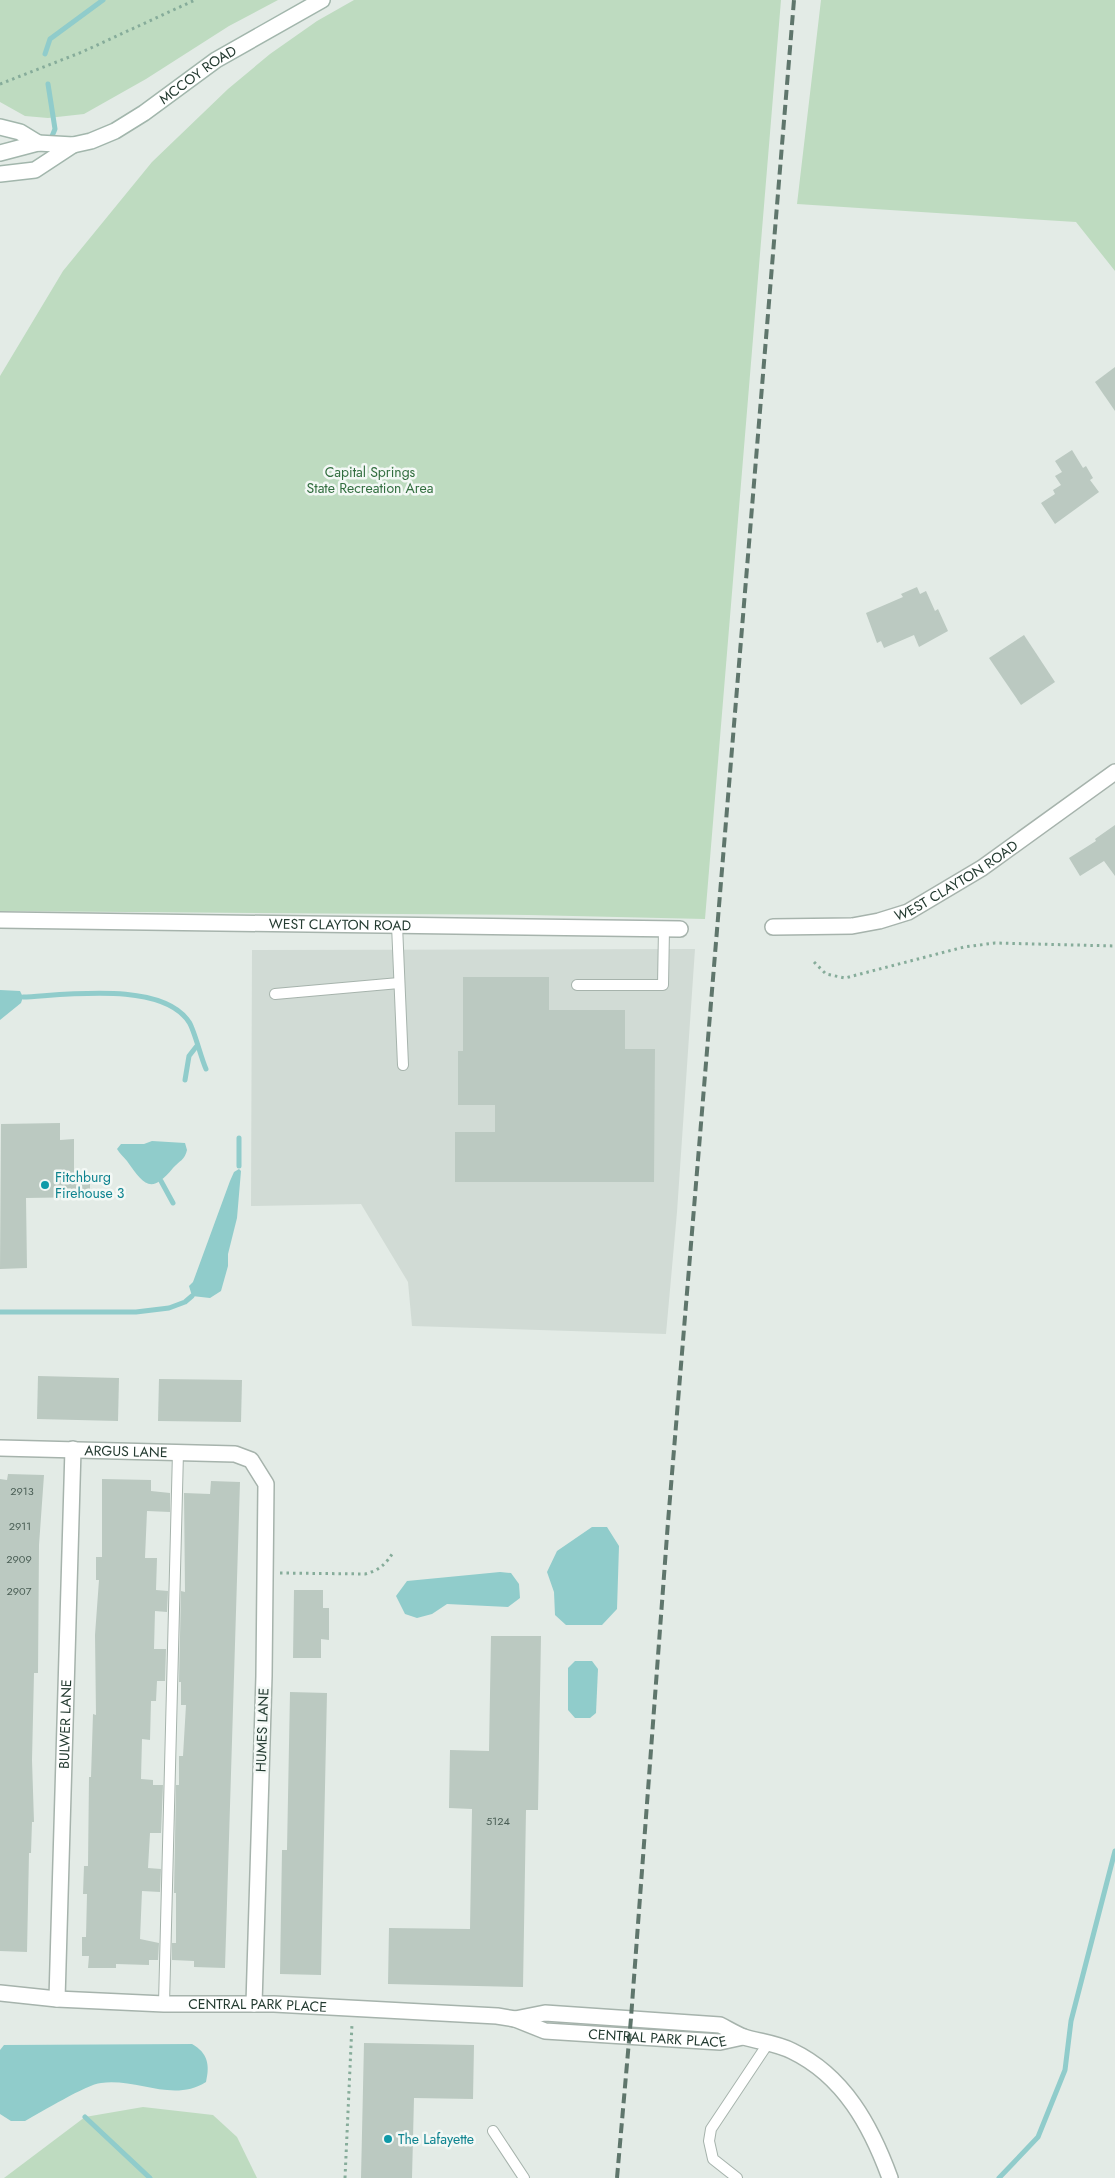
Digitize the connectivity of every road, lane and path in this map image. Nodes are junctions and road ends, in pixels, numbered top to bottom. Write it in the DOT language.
graph roads {
  1 [pos="195,0"];
  2 [pos="322,0"];
  3 [pos="0,84"];
  4 [pos="0,127"];
  5 [pos="38,143"];
  6 [pos="73,144"];
  7 [pos="0,153"];
  8 [pos="0,174"];
  9 [pos="1115,772"];
  10 [pos="0,920"];
  11 [pos="397,926"];
  12 [pos="773,927"];
  13 [pos="680,928"];
  14 [pos="664,929"];
  15 [pos="1115,946"];
  16 [pos="814,962"];
  17 [pos="399,983"];
  18 [pos="577,985"];
  19 [pos="276,994"];
  20 [pos="403,1065"];
  21 [pos="0,1448"];
  22 [pos="73,1449"];
  23 [pos="178,1452"];
  24 [pos="251,1460"];
  25 [pos="394,1551"];
  26 [pos="264,1570"];
  27 [pos="0,1993"];
  28 [pos="57,1999"];
  29 [pos="164,2004"];
  30 [pos="254,2004"];
  31 [pos="352,2028"];
  32 [pos="769,2042"];
  33 [pos="493,2131"];
  34 [pos="345,2178"];
  35 [pos="524,2178"];
  36 [pos="738,2178"];
  37 [pos="890,2178"];
  1 -- 3 [label="path"];
  2 -- 6 [label="street, MCCOY ROAD"];
  4 -- 5 [label="street"];
  5 -- 6 [label="street, MCCOY ROAD"];
  5 -- 7 [label="street, MCCOY ROAD"];
  6 -- 8 [label="street, MCCOY ROAD"];
  9 -- 12 [label="street, WEST CLAYTON ROAD"];
  10 -- 11 [label="street, WEST CLAYTON ROAD"];
  11 -- 14 [label="street, WEST CLAYTON ROAD"];
  11 -- 17 [label="lane"];
  13 -- 14 [label="street, WEST CLAYTON ROAD"];
  14 -- 18 [label="lane"];
  15 -- 16 [label="path"];
  17 -- 19 [label="lane"];
  17 -- 20 [label="lane"];
  21 -- 22 [label="street, ARGUS LANE"];
  22 -- 23 [label="street, ARGUS LANE"];
  22 -- 28 [label="street, BULWER LANE"];
  23 -- 24 [label="street, ARGUS LANE"];
  23 -- 29 [label="lane"];
  24 -- 26 [label="street, HUMES LANE"];
  25 -- 26 [label="path"];
  26 -- 30 [label="street, HUMES LANE"];
  27 -- 28 [label="street, CENTRAL PARK PLACE"];
  28 -- 29 [label="street, CENTRAL PARK PLACE"];
  29 -- 30 [label="street, CENTRAL PARK PLACE"];
  30 -- 32 [label="street, CENTRAL PARK PLACE"];
  31 -- 34 [label="path"];
  32 -- 36 [label="lane"];
  32 -- 37 [label="street, CENTRAL PARK PLACE"];
  33 -- 35 [label="lane"];
}
